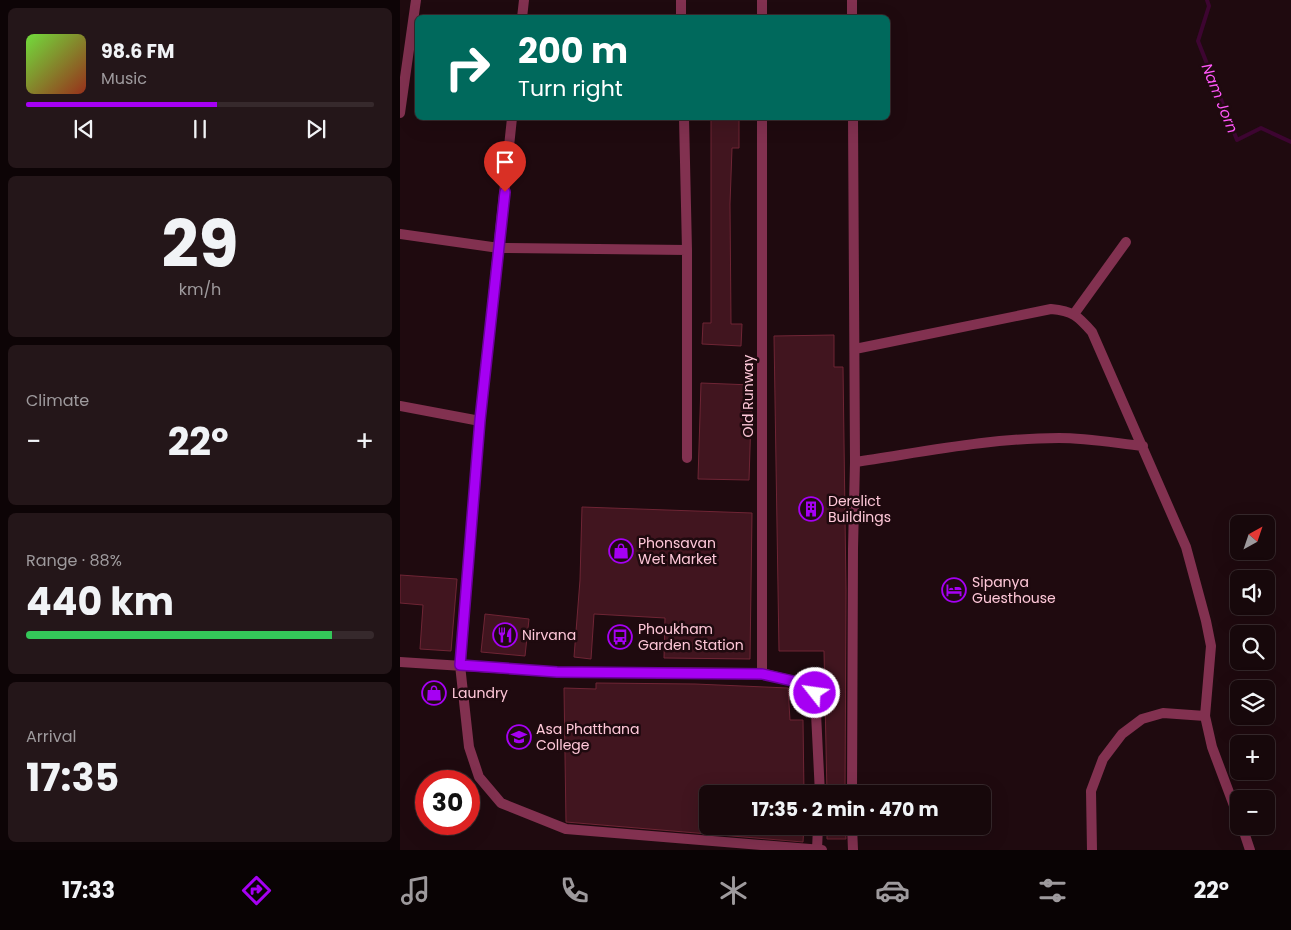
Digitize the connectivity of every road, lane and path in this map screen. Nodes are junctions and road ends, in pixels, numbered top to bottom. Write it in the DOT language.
graph roads {
  1 [pos="416,0"];
  2 [pos="524,0"];
  3 [pos="681,0"];
  4 [pos="762,0"];
  5 [pos="852,0"];
  6 [pos="522,15"];
  7 [pos="682,15"];
  8 [pos="762,15"];
  9 [pos="852,15"];
  10 [pos="400,113"];
  11 [pos="512,120"];
  12 [pos="684,120"];
  13 [pos="762,120"];
  14 [pos="853,120"];
  15 [pos="400,234"];
  16 [pos="1126,242"];
  17 [pos="499,248"];
  18 [pos="687,250"];
  19 [pos="1074,314"];
  20 [pos="855,349"];
  21 [pos="400,406"];
  22 [pos="480,420"];
  23 [pos="1143,446"];
  24 [pos="687,458"];
  25 [pos="856,462"];
  26 [pos="400,662"];
  27 [pos="460,665"];
  28 [pos="762,674"];
  29 [pos="1205,716"];
  30 [pos="820,785"];
  31 [pos="852,785"];
  32 [pos="1230,795"];
  33 [pos="818,835"];
  34 [pos="852,835"];
  35 [pos="1245,835"];
  36 [pos="817,850"];
  37 [pos="822,850"];
  38 [pos="853,850"];
  39 [pos="1092,850"];
  40 [pos="1250,850"];
  1 -- 10 [label="street"];
  2 -- 6 [label="street"];
  3 -- 7 [label="street"];
  4 -- 8 [label="street"];
  5 -- 9 [label="street"];
  11 -- 17 [label="street"];
  12 -- 18 [label="street"];
  13 -- 28 [label="street, Old Runway"];
  14 -- 20 [label="street"];
  15 -- 17 [label="street"];
  16 -- 19 [label="street"];
  17 -- 18 [label="street"];
  17 -- 22 [label="street"];
  18 -- 24 [label="street"];
  19 -- 20 [label="street"];
  19 -- 23 [label="street"];
  20 -- 25 [label="street"];
  21 -- 22 [label="street"];
  22 -- 27 [label="street"];
  23 -- 25 [label="street"];
  23 -- 29 [label="street"];
  25 -- 31 [label="street"];
  26 -- 27 [label="street"];
  27 -- 28 [label="street"];
  27 -- 36 [label="street"];
  28 -- 30 [label="street"];
  29 -- 32 [label="street"];
  29 -- 39 [label="street"];
  33 -- 36 [label="street"];
  34 -- 38 [label="street"];
  35 -- 40 [label="street"];
  36 -- 37 [label="street"];
}
